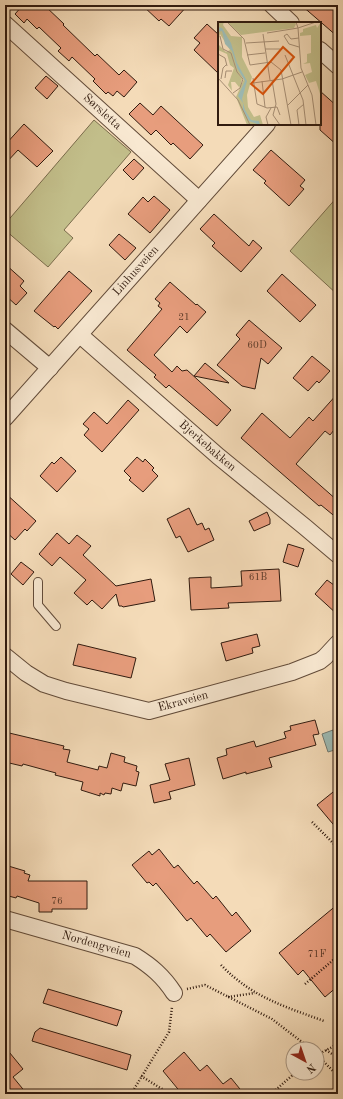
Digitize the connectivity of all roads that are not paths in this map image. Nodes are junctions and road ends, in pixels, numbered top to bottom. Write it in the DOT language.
graph roads {
  1 [pos="272,5"];
  2 [pos="290,22"];
  3 [pos="5,24"];
  4 [pos="267,125"];
  5 [pos="199,200"];
  6 [pos="5,330"];
  7 [pos="80,335"];
  8 [pos="50,368"];
  9 [pos="5,418"];
  10 [pos="338,555"];
  11 [pos="38,582"];
  12 [pos="56,626"];
  13 [pos="338,643"];
  14 [pos="5,656"];
  15 [pos="5,919"];
  16 [pos="174,993"];
  1 -- 2 [label="street"];
  3 -- 5 [label="street, Sørsletta"];
  4 -- 5 [label="street, Linhusveien"];
  5 -- 7 [label="street, Linhusveien"];
  6 -- 8 [label="street"];
  7 -- 8 [label="street, Linhusveien"];
  7 -- 10 [label="street, Bjerkebakken"];
  8 -- 9 [label="street, Linhusveien"];
  11 -- 12 [label="lane"];
  13 -- 14 [label="street, Ekraveien"];
  15 -- 16 [label="street, Nordengveien"];
}
